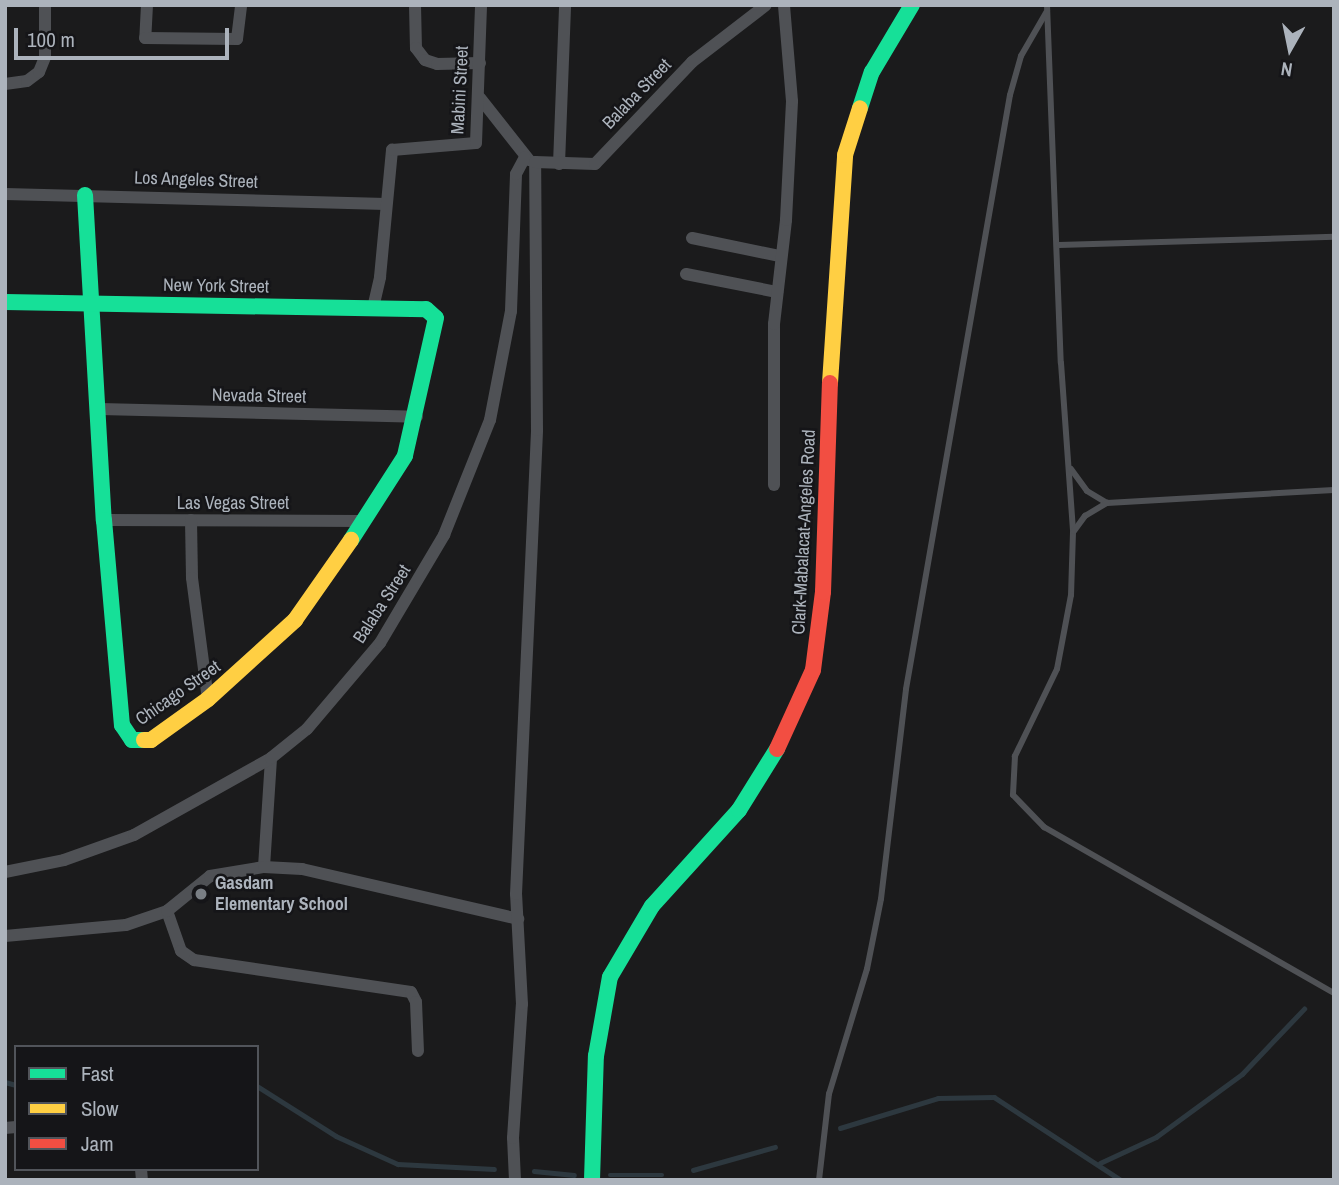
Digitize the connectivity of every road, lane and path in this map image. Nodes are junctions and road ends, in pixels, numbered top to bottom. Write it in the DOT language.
graph roads {
  1 [pos="45,5"];
  2 [pos="147,5"];
  3 [pos="241,5"];
  4 [pos="415,5"];
  5 [pos="481,5"];
  6 [pos="565,5"];
  7 [pos="766,5"];
  8 [pos="784,5"];
  9 [pos="912,5"];
  10 [pos="1047,8"];
  11 [pos="480,63"];
  12 [pos="9,84"];
  13 [pos="480,98"];
  14 [pos="530,160"];
  15 [pos="559,164"];
  16 [pos="5,194"];
  17 [pos="85,194"];
  18 [pos="386,204"];
  19 [pos="1334,237"];
  20 [pos="692,239"];
  21 [pos="1059,245"];
  22 [pos="780,257"];
  23 [pos="686,274"];
  24 [pos="777,292"];
  25 [pos="5,302"];
  26 [pos="90,303"];
  27 [pos="373,308"];
  28 [pos="426,309"];
  29 [pos="100,409"];
  30 [pos="417,417"];
  31 [pos="1068,461"];
  32 [pos="774,485"];
  33 [pos="1334,490"];
  34 [pos="1107,503"];
  35 [pos="104,520"];
  36 [pos="191,520"];
  37 [pos="362,521"];
  38 [pos="1073,532"];
  39 [pos="208,699"];
  40 [pos="271,758"];
  41 [pos="264,867"];
  42 [pos="5,872"];
  43 [pos="167,911"];
  44 [pos="518,919"];
  45 [pos="5,936"];
  46 [pos="1334,993"];
  47 [pos="418,1051"];
  48 [pos="515,1180"];
  49 [pos="592,1180"];
  50 [pos="819,1180"];
  1 -- 12 [label="street"];
  2 -- 3 [label="street"];
  4 -- 11 [label="street"];
  5 -- 11 [label="street, Mabini Street"];
  6 -- 15 [label="street"];
  7 -- 15 [label="street, Balaba Street"];
  8 -- 22 [label="street"];
  9 -- 49 [label="street, Clark-Mabalacat-Angeles Road"];
  10 -- 21 [label="lane"];
  10 -- 50 [label="lane"];
  11 -- 13 [label="street, Mabini Street"];
  13 -- 14 [label="street"];
  13 -- 18 [label="street, Mabini Street"];
  14 -- 15 [label="street, Balaba Street"];
  14 -- 40 [label="street, Balaba Street"];
  14 -- 44 [label="street"];
  16 -- 17 [label="street, Los Angeles Street"];
  17 -- 18 [label="street, Los Angeles Street"];
  17 -- 26 [label="street, Chicago Street"];
  18 -- 27 [label="street"];
  19 -- 21 [label="lane"];
  20 -- 22 [label="street"];
  21 -- 31 [label="lane"];
  22 -- 24 [label="street"];
  23 -- 24 [label="street"];
  24 -- 32 [label="street"];
  25 -- 26 [label="street, New York Street"];
  26 -- 27 [label="street, New York Street"];
  26 -- 29 [label="street, Chicago Street"];
  27 -- 28 [label="street, New York Street"];
  28 -- 30 [label="street, Chicago Street"];
  29 -- 30 [label="street, Nevada Street"];
  29 -- 35 [label="street, Chicago Street"];
  30 -- 37 [label="street, Chicago Street"];
  31 -- 34 [label="lane"];
  31 -- 38 [label="lane"];
  33 -- 34 [label="lane"];
  34 -- 38 [label="lane"];
  35 -- 36 [label="street, Las Vegas Street"];
  35 -- 39 [label="street, Chicago Street"];
  36 -- 37 [label="street, Las Vegas Street"];
  36 -- 39 [label="street"];
  37 -- 39 [label="street, Chicago Street"];
  38 -- 46 [label="lane"];
  40 -- 41 [label="street"];
  40 -- 42 [label="street, Balaba Street"];
  41 -- 43 [label="street"];
  41 -- 44 [label="street"];
  43 -- 45 [label="street"];
  43 -- 47 [label="street"];
  44 -- 48 [label="street"];
}
